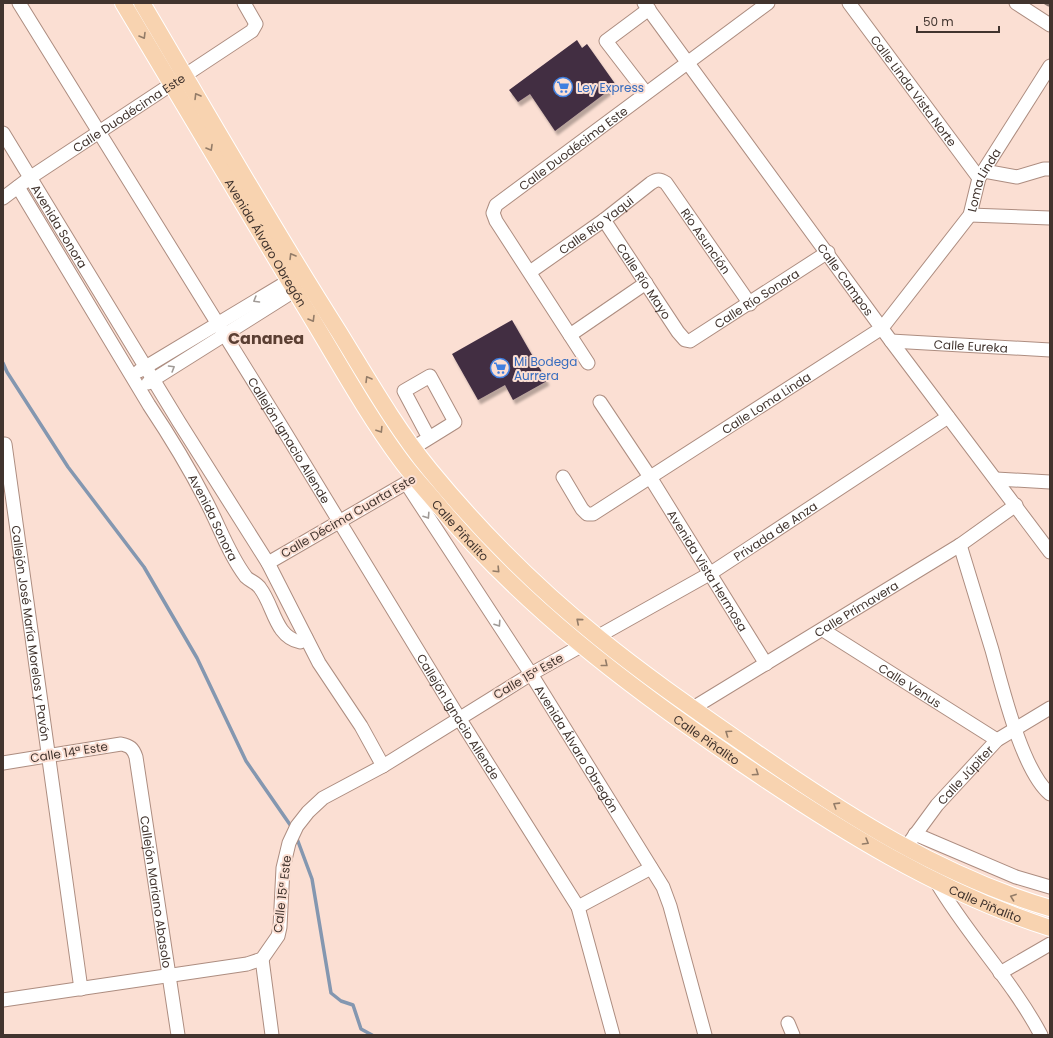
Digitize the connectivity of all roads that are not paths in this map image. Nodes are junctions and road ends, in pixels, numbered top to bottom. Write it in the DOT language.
graph roads {
  1 [pos="20,3"];
  2 [pos="123,3"];
  3 [pos="142,3"];
  4 [pos="244,3"];
  5 [pos="768,3"];
  6 [pos="849,3"];
  7 [pos="1016,3"];
  8 [pos="647,6"];
  9 [pos="1050,25"];
  10 [pos="688,61"];
  11 [pos="1050,66"];
  12 [pos="178,80"];
  13 [pos="646,93"];
  14 [pos="98,132"];
  15 [pos="3,133"];
  16 [pos="1048,166"];
  17 [pos="982,175"];
  18 [pos="31,177"];
  19 [pos="661,179"];
  20 [pos="18,187"];
  21 [pos="3,198"];
  22 [pos="970,215"];
  23 [pos="1050,218"];
  24 [pos="604,220"];
  25 [pos="828,252"];
  26 [pos="530,272"];
  27 [pos="298,281"];
  28 [pos="646,283"];
  29 [pos="750,304"];
  30 [pos="882,328"];
  31 [pos="220,330"];
  32 [pos="570,335"];
  33 [pos="685,340"];
  34 [pos="891,341"];
  35 [pos="1050,350"];
  36 [pos="588,363"];
  37 [pos="146,367"];
  38 [pos="132,376"];
  39 [pos="154,379"];
  40 [pos="139,388"];
  41 [pos="600,402"];
  42 [pos="948,417"];
  43 [pos="429,438"];
  44 [pos="5,444"];
  45 [pos="413,448"];
  46 [pos="429,469"];
  47 [pos="563,477"];
  48 [pos="650,477"];
  49 [pos="996,479"];
  50 [pos="411,480"];
  51 [pos="1050,482"];
  52 [pos="1016,505"];
  53 [pos="338,522"];
  54 [pos="9,526"];
  55 [pos="960,545"];
  56 [pos="1050,552"];
  57 [pos="268,563"];
  58 [pos="710,573"];
  59 [pos="823,630"];
  60 [pos="598,637"];
  61 [pos="306,638"];
  62 [pos="582,646"];
  63 [pos="766,664"];
  64 [pos="531,674"];
  65 [pos="692,708"];
  66 [pos="1050,708"];
  67 [pos="459,718"];
  68 [pos="1015,729"];
  69 [pos="997,740"];
  70 [pos="133,749"];
  71 [pos="48,756"];
  72 [pos="3,762"];
  73 [pos="383,766"];
  74 [pos="1050,794"];
  75 [pos="915,834"];
  76 [pos="901,854"];
  77 [pos="942,867"];
  78 [pos="652,868"];
  79 [pos="937,883"];
  80 [pos="1050,887"];
  81 [pos="578,907"];
  82 [pos="1050,908"];
  83 [pos="1050,928"];
  84 [pos="1050,944"];
  85 [pos="262,959"];
  86 [pos="1000,973"];
  87 [pos="170,975"];
  88 [pos="81,989"];
  89 [pos="3,1000"];
  90 [pos="788,1023"];
  91 [pos="178,1035"];
  92 [pos="272,1035"];
  93 [pos="613,1035"];
  94 [pos="705,1035"];
  95 [pos="793,1035"];
  96 [pos="1041,1035"];
  1 -- 14 [label="street, Callejón Ignacio Allende"];
  2 -- 12 [label="main road, Avenida Álvaro Obregón, one-way"];
  3 -- 12 [label="main road, Avenida Álvaro Obregón"];
  4 -- 12 [label="street, Calle Duodécima Este"];
  5 -- 10 [label="street"];
  6 -- 17 [label="street, Calle Linda Vista Norte"];
  7 -- 9 [label="street"];
  8 -- 10 [label="street, Calle Campos"];
  8 -- 13 [label="street"];
  10 -- 13 [label="street, Calle Duodécima Este"];
  10 -- 25 [label="street, Calle Campos"];
  11 -- 17 [label="street, Loma Linda"];
  12 -- 14 [label="street, Calle Duodécima Este"];
  12 -- 27 [label="main road, Avenida Álvaro Obregón"];
  13 -- 26 [label="street, Calle Duodécima Este"];
  14 -- 18 [label="street, Calle Duodécima Este"];
  14 -- 31 [label="street, Callejón Ignacio Allende"];
  15 -- 18 [label="street, Avenida Sonora"];
  16 -- 17 [label="street"];
  17 -- 22 [label="street, Loma Linda"];
  18 -- 20 [label="street, Calle Duodécima Este"];
  18 -- 37 [label="street, Avenida Sonora"];
  19 -- 24 [label="street, Calle Río Yaqui"];
  19 -- 29 [label="street, Río Asunción"];
  20 -- 21 [label="street, Calle Duodécima Este"];
  20 -- 38 [label="street, Avenida Sonora"];
  22 -- 23 [label="street"];
  22 -- 30 [label="street, Loma Linda"];
  24 -- 26 [label="street, Calle Río Yaqui"];
  24 -- 28 [label="street, Calle Río Mayo"];
  25 -- 29 [label="street, Calle Río Sonora"];
  25 -- 30 [label="street, Calle Campos"];
  26 -- 32 [label="street"];
  27 -- 31 [label="street"];
  45 -- 27 [label="main road, Avenida Álvaro Obregón, one-way"];
  27 -- 50 [label="main road, Avenida Álvaro Obregón, one-way"];
  28 -- 32 [label="street"];
  28 -- 33 [label="street, Calle Río Mayo"];
  29 -- 33 [label="street, Calle Río Sonora"];
  30 -- 34 [label="street, Calle Campos"];
  30 -- 48 [label="street, Calle Loma Linda"];
  31 -- 37 [label="street"];
  39 -- 31 [label="street, one-way"];
  31 -- 53 [label="street, Callejón Ignacio Allende"];
  32 -- 36 [label="street"];
  34 -- 35 [label="street, Calle Eureka"];
  34 -- 42 [label="street, Calle Campos"];
  37 -- 38 [label="street"];
  37 -- 39 [label="street, Avenida Sonora"];
  38 -- 40 [label="street, Avenida Sonora"];
  39 -- 40 [label="street"];
  39 -- 57 [label="street, Avenida Sonora"];
  40 -- 61 [label="street, Avenida Sonora"];
  41 -- 48 [label="street, Avenida Vista Hermosa"];
  42 -- 49 [label="street, Calle Campos"];
  42 -- 58 [label="street, Privada de Anza"];
  43 -- 43 [label="street"];
  43 -- 45 [label="street"];
  44 -- 54 [label="street, Callejón José María Morelos y Pavón"];
  45 -- 46 [label="main road, Avenida Álvaro Obregón"];
  46 -- 50 [label="street, Calle Décima Cuarta Este"];
  60 -- 46 [label="main road, Calle Piñalito, one-way"];
  47 -- 48 [label="street, Calle Loma Linda"];
  48 -- 58 [label="street, Avenida Vista Hermosa"];
  49 -- 51 [label="street"];
  49 -- 52 [label="street, Calle Campos"];
  50 -- 53 [label="street, Calle Décima Cuarta Este"];
  50 -- 62 [label="main road, Calle Piñalito, one-way"];
  50 -- 64 [label="street, Avenida Álvaro Obregón, one-way"];
  52 -- 55 [label="street, Calle Primavera"];
  52 -- 56 [label="street, Calle Campos"];
  53 -- 57 [label="street, Calle Décima Cuarta Este"];
  53 -- 67 [label="street, Callejón Ignacio Allende"];
  54 -- 71 [label="street, Callejón José María Morelos y Pavón"];
  55 -- 59 [label="street, Calle Primavera"];
  55 -- 68 [label="street"];
  57 -- 61 [label="street"];
  58 -- 60 [label="street, Privada de Anza"];
  58 -- 63 [label="street, Avenida Vista Hermosa"];
  59 -- 63 [label="street, Calle Primavera"];
  59 -- 69 [label="street, Calle Venus"];
  60 -- 62 [label="street, Calle 15ª Este"];
  60 -- 65 [label="main road, Calle Piñalito"];
  61 -- 73 [label="street"];
  62 -- 64 [label="street, Calle 15ª Este"];
  62 -- 76 [label="main road, Calle Piñalito, one-way"];
  63 -- 65 [label="street, Calle Primavera"];
  64 -- 67 [label="street, Calle 15ª Este"];
  64 -- 78 [label="street, Avenida Álvaro Obregón"];
  76 -- 65 [label="main road, Calle Piñalito, one-way"];
  66 -- 68 [label="street, Calle Júpiter"];
  67 -- 73 [label="street, Calle 15ª Este"];
  67 -- 81 [label="street, Callejón Ignacio Allende"];
  68 -- 69 [label="street, Calle Júpiter"];
  68 -- 74 [label="street"];
  69 -- 75 [label="street, Calle Júpiter"];
  70 -- 71 [label="street, Calle 14ª Este"];
  70 -- 87 [label="street, Callejón Mariano Abasolo"];
  71 -- 72 [label="street, Calle 14ª Este"];
  71 -- 88 [label="street, Callejón José María Morelos y Pavón"];
  73 -- 85 [label="street, Calle 15ª Este"];
  75 -- 76 [label="street, Calle Júpiter"];
  75 -- 80 [label="street"];
  76 -- 77 [label="main road, Calle Piñalito"];
  76 -- 79 [label="main road, Calle Piñalito"];
  77 -- 79 [label="street"];
  82 -- 77 [label="main road, Calle Piñalito, one-way"];
  78 -- 81 [label="street"];
  78 -- 94 [label="street, Avenida Álvaro Obregón"];
  79 -- 83 [label="main road, Calle Piñalito"];
  79 -- 86 [label="street"];
  81 -- 93 [label="street, Callejón Ignacio Allende"];
  84 -- 86 [label="street"];
  85 -- 87 [label="street"];
  85 -- 92 [label="street"];
  86 -- 96 [label="street"];
  87 -- 88 [label="street"];
  87 -- 91 [label="street, Callejón Mariano Abasolo"];
  88 -- 89 [label="street"];
  90 -- 95 [label="street"];
}
